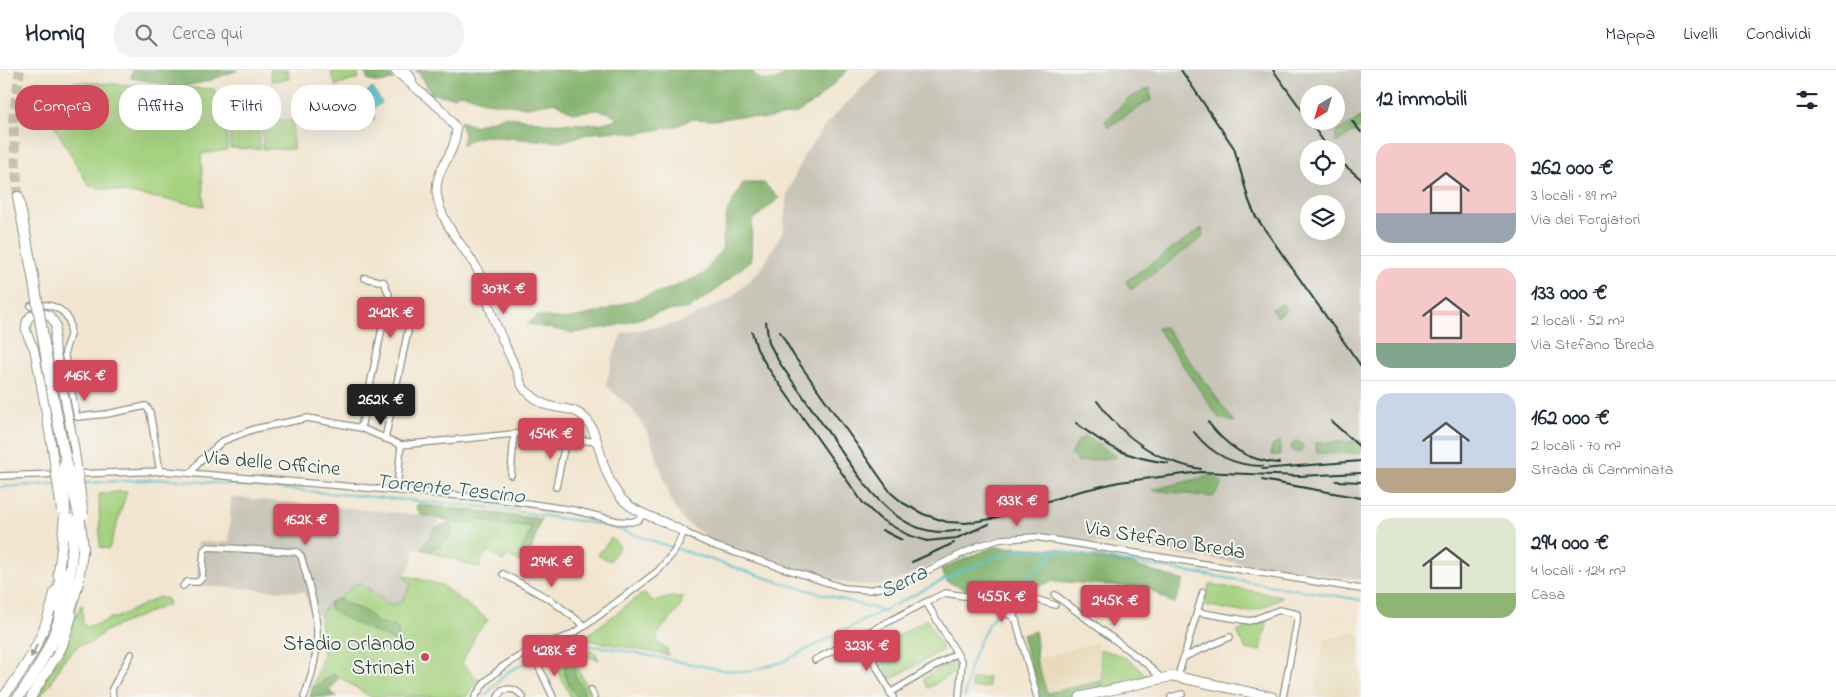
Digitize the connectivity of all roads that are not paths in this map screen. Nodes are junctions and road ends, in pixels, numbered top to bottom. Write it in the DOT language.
graph roads {
  1 [pos="394,70"];
  2 [pos="404,70"];
  3 [pos="413,86"];
  4 [pos="18,197"];
  5 [pos="365,278"];
  6 [pos="30,306"];
  7 [pos="412,312"];
  8 [pos="69,323"];
  9 [pos="56,325"];
  10 [pos="54,336"];
  11 [pos="29,338"];
  12 [pos="361,428"];
  13 [pos="514,434"];
  14 [pos="566,438"];
  15 [pos="385,439"];
  16 [pos="597,442"];
  17 [pos="401,446"];
  18 [pos="68,447"];
  19 [pos="160,472"];
  20 [pos="191,474"];
  21 [pos="511,475"];
  22 [pos="0,476"];
  23 [pos="556,486"];
  24 [pos="397,490"];
  25 [pos="644,514"];
  26 [pos="72,515"];
  27 [pos="684,532"];
  28 [pos="63,537"];
  29 [pos="83,548"];
  30 [pos="60,570"];
  31 [pos="503,574"];
  32 [pos="79,578"];
  33 [pos="183,586"];
  34 [pos="1361,589"];
  35 [pos="1203,592"];
  36 [pos="1055,595"];
  37 [pos="926,602"];
  38 [pos="1055,605"];
  39 [pos="1197,612"];
  40 [pos="1013,617"];
  41 [pos="586,626"];
  42 [pos="860,636"];
  43 [pos="1230,637"];
  44 [pos="46,652"];
  45 [pos="131,654"];
  46 [pos="957,654"];
  47 [pos="1184,656"];
  48 [pos="815,660"];
  49 [pos="538,665"];
  50 [pos="1178,676"];
  51 [pos="1160,677"];
  52 [pos="590,690"];
  53 [pos="1182,694"];
  54 [pos="891,695"];
  55 [pos="1099,695"];
  56 [pos="3,697"];
  57 [pos="18,697"];
  58 [pos="31,697"];
  59 [pos="113,697"];
  60 [pos="304,697"];
  61 [pos="475,697"];
  62 [pos="498,697"];
  63 [pos="523,697"];
  64 [pos="553,697"];
  65 [pos="594,697"];
  66 [pos="959,697"];
  67 [pos="1037,697"];
  68 [pos="1080,697"];
  69 [pos="1171,697"];
  70 [pos="1272,697"];
  71 [pos="1283,697"];
  1 -- 3 [label="street"];
  2 -- 3 [label="street"];
  3 -- 16 [label="street"];
  4 -- 18 [label="highway, bridge"];
  5 -- 12 [label="street"];
  6 -- 8 [label="street"];
  7 -- 15 [label="street"];
  8 -- 9 [label="street"];
  8 -- 19 [label="street"];
  9 -- 10 [label="street"];
  9 -- 11 [label="street"];
  10 -- 11 [label="street"];
  10 -- 18 [label="street"];
  11 -- 26 [label="street, bridge"];
  12 -- 15 [label="street"];
  12 -- 20 [label="street"];
  13 -- 14 [label="street"];
  13 -- 17 [label="street"];
  13 -- 21 [label="street"];
  14 -- 16 [label="street"];
  14 -- 23 [label="street"];
  15 -- 17 [label="street"];
  16 -- 25 [label="street"];
  17 -- 24 [label="street"];
  18 -- 26 [label="highway, bridge"];
  19 -- 20 [label="street, Via delle Officine"];
  19 -- 22 [label="street, Via delle Officine"];
  20 -- 24 [label="street, Via delle Officine"];
  24 -- 25 [label="street, Via delle Officine"];
  25 -- 27 [label="street"];
  26 -- 28 [label="highway"];
  26 -- 29 [label="highway"];
  26 -- 44 [label="highway"];
  27 -- 34 [label="street, Via Stefano Breda"];
  27 -- 41 [label="street"];
  28 -- 30 [label="main road"];
  29 -- 32 [label="main road"];
  30 -- 44 [label="highway"];
  30 -- 56 [label="main road, one-way"];
  31 -- 41 [label="street"];
  32 -- 44 [label="highway"];
  32 -- 58 [label="main road"];
  33 -- 60 [label="street"];
  35 -- 39 [label="street"];
  36 -- 51 [label="street"];
  37 -- 40 [label="street"];
  37 -- 42 [label="street"];
  37 -- 46 [label="street"];
  38 -- 40 [label="street"];
  39 -- 47 [label="street"];
  39 -- 71 [label="street"];
  40 -- 67 [label="street"];
  41 -- 61 [label="street"];
  42 -- 48 [label="street"];
  42 -- 54 [label="street"];
  43 -- 47 [label="street"];
  44 -- 57 [label="highway"];
  45 -- 59 [label="street"];
  46 -- 54 [label="street"];
  46 -- 66 [label="street"];
  47 -- 50 [label="street"];
  49 -- 64 [label="street"];
  50 -- 51 [label="main road"];
  50 -- 70 [label="main road"];
  51 -- 55 [label="main road"];
  52 -- 65 [label="street"];
  53 -- 69 [label="street"];
  55 -- 68 [label="main road"];
  62 -- 63 [label="street"];
}
